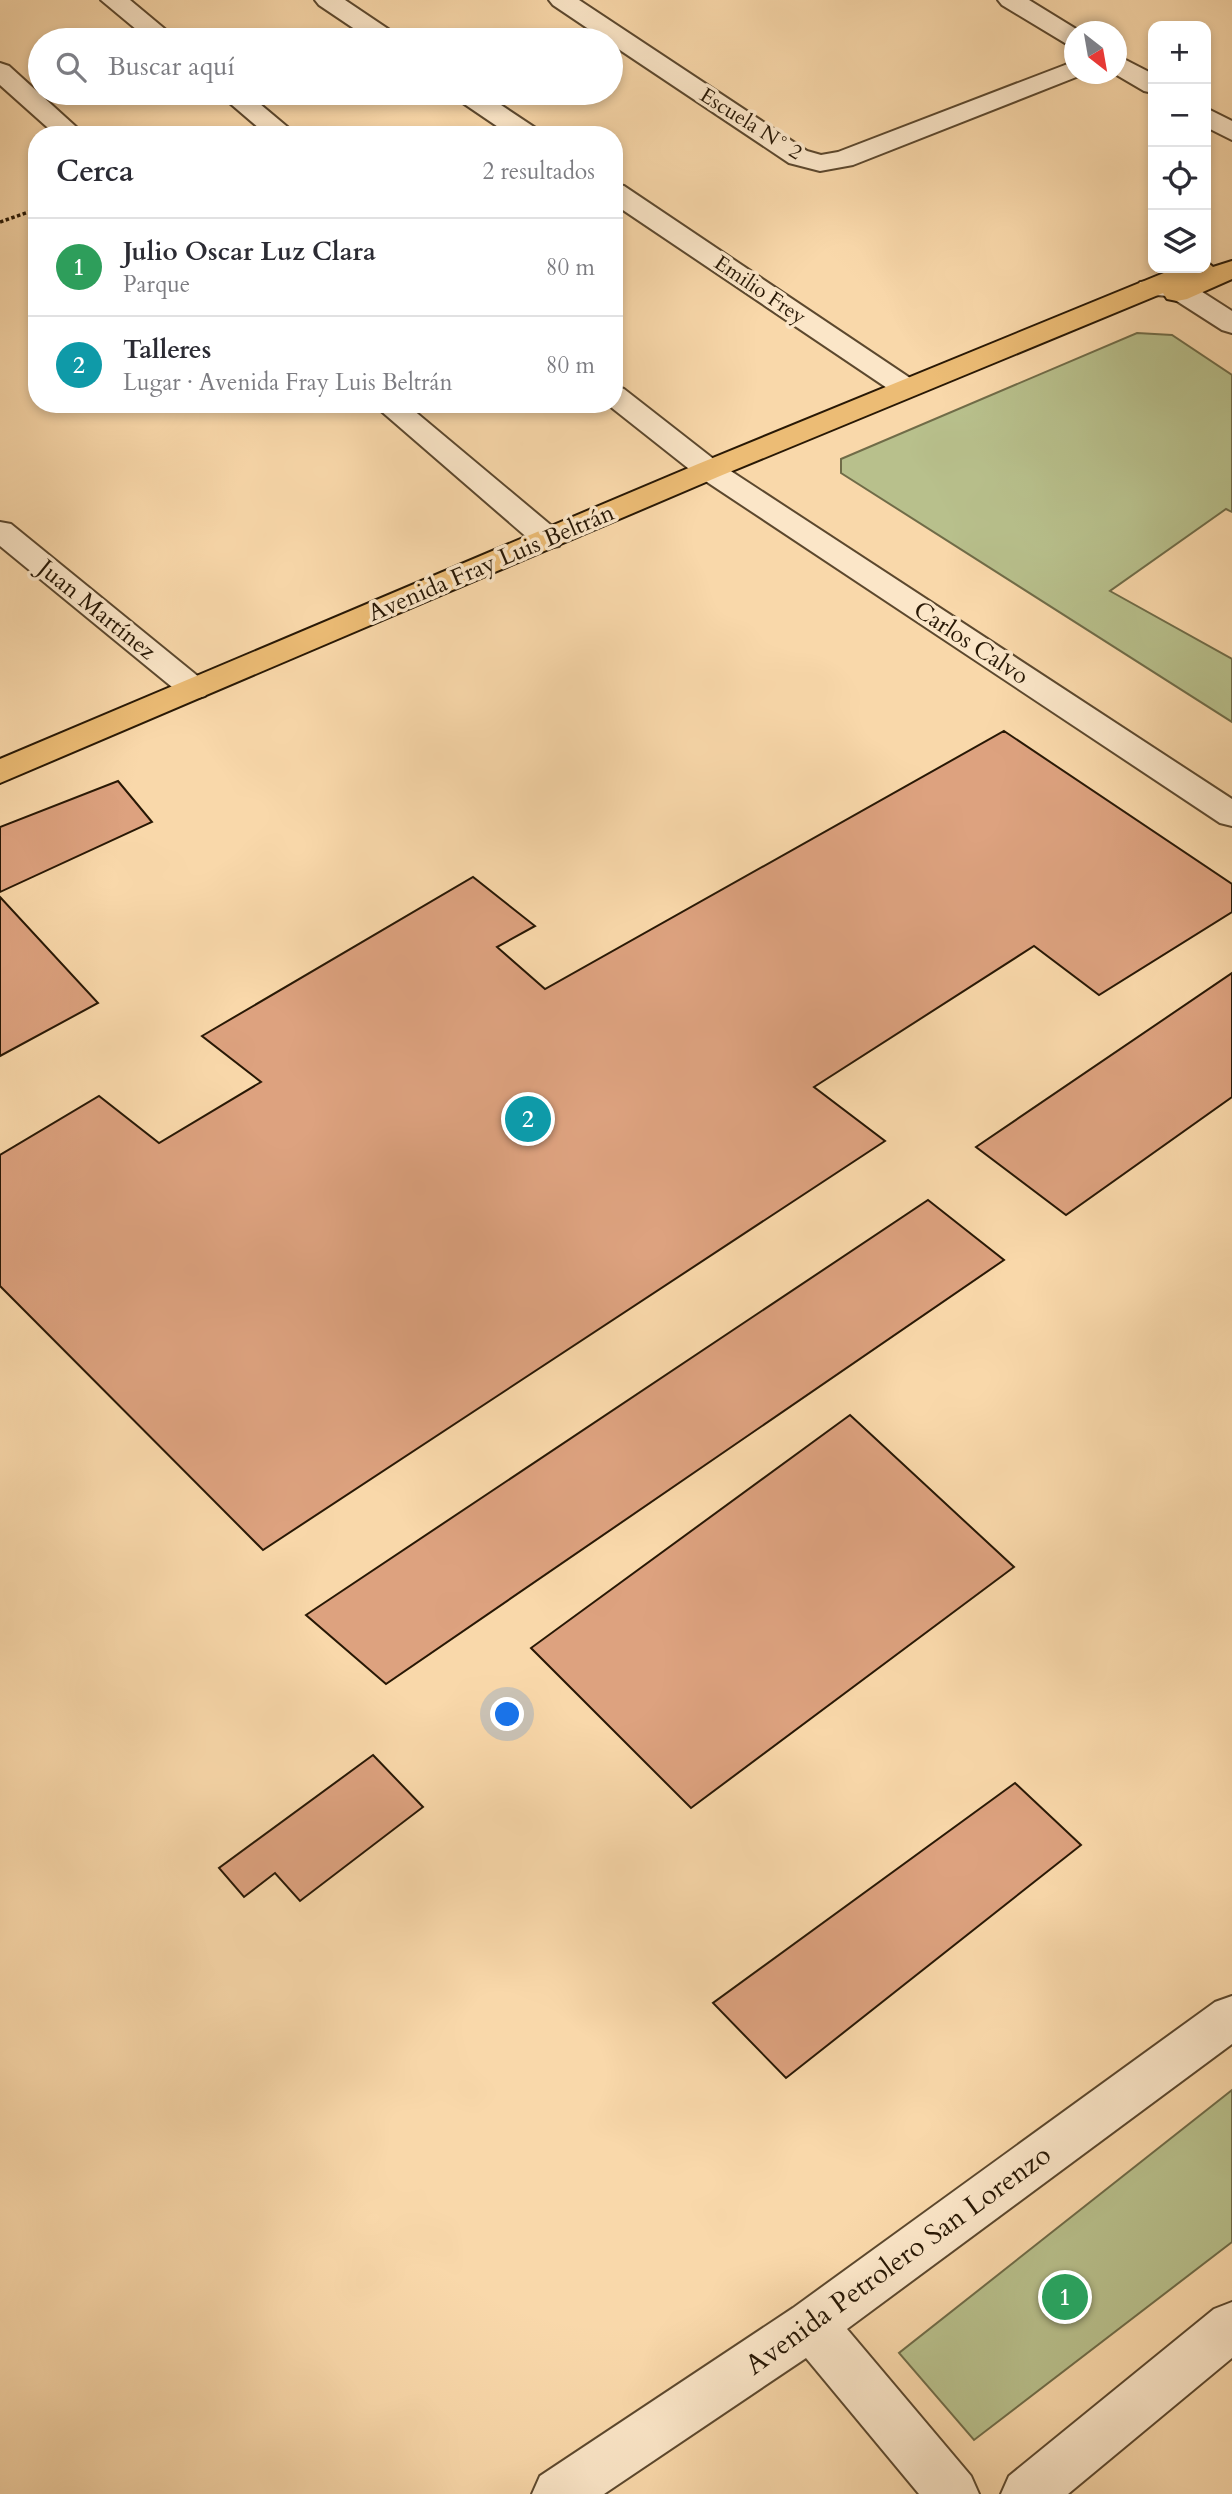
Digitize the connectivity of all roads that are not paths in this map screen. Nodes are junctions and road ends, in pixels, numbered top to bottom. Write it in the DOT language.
graph roads {
  1 [pos="114,0"];
  2 [pos="328,0"];
  3 [pos="562,0"];
  4 [pos="1011,0"];
  5 [pos="149,28"];
  6 [pos="370,28"];
  7 [pos="604,28"];
  8 [pos="1064,32"];
  9 [pos="623,41"];
  10 [pos="1127,70"];
  11 [pos="0,71"];
  12 [pos="1064,74"];
  13 [pos="1151,84"];
  14 [pos="28,96"];
  15 [pos="38,105"];
  16 [pos="246,105"];
  17 [pos="484,105"];
  18 [pos="1211,119"];
  19 [pos="62,126"];
  20 [pos="273,126"];
  21 [pos="515,126"];
  22 [pos="1232,132"];
  23 [pos="623,198"];
  24 [pos="1232,254"];
  25 [pos="1211,263"];
  26 [pos="1232,269"];
  27 [pos="1188,273"];
  28 [pos="1150,288"];
  29 [pos="1182,291"];
  30 [pos="1232,324"];
  31 [pos="982,357"];
  32 [pos="906,388"];
  33 [pos="623,402"];
  34 [pos="399,413"];
  35 [pos="709,470"];
  36 [pos="0,531"];
  37 [pos="548,539"];
  38 [pos="194,689"];
  39 [pos="0,772"];
  40 [pos="1232,815"];
  41 [pos="1232,2017"];
  42 [pos="811,2325"];
  43 [pos="1232,2326"];
  44 [pos="558,2494"];
  45 [pos="953,2494"];
  46 [pos="1027,2494"];
  1 -- 5 [label="street"];
  2 -- 6 [label="street"];
  3 -- 7 [label="street, Escuela N° 2"];
  4 -- 8 [label="street"];
  9 -- 12 [label="street, Escuela N° 2"];
  10 -- 13 [label="street"];
  11 -- 14 [label="street"];
  15 -- 19 [label="street"];
  16 -- 20 [label="street"];
  17 -- 21 [label="street"];
  18 -- 22 [label="street"];
  23 -- 32 [label="street, Emilio Frey"];
  24 -- 25 [label="main road"];
  26 -- 29 [label="main road, Avenida Fray Luis Beltrán"];
  27 -- 28 [label="main road, Avenida Fray Luis Beltrán"];
  28 -- 29 [label="street"];
  28 -- 31 [label="main road, Avenida Fray Luis Beltrán"];
  29 -- 30 [label="street"];
  29 -- 31 [label="main road, Avenida Fray Luis Beltrán"];
  31 -- 32 [label="main road, Avenida Fray Luis Beltrán"];
  32 -- 35 [label="main road, Avenida Fray Luis Beltrán"];
  33 -- 35 [label="street, Carlos Calvo"];
  34 -- 37 [label="street"];
  35 -- 37 [label="main road, Avenida Fray Luis Beltrán"];
  35 -- 40 [label="street, Carlos Calvo"];
  36 -- 38 [label="street, Juan Martínez"];
  37 -- 38 [label="main road, Avenida Fray Luis Beltrán"];
  38 -- 39 [label="main road, Avenida Fray Luis Beltrán"];
  41 -- 42 [label="street, Avenida Petrolero San Lorenzo"];
  42 -- 44 [label="street, Avenida Petrolero San Lorenzo"];
  42 -- 45 [label="street"];
  43 -- 46 [label="street"];
}
